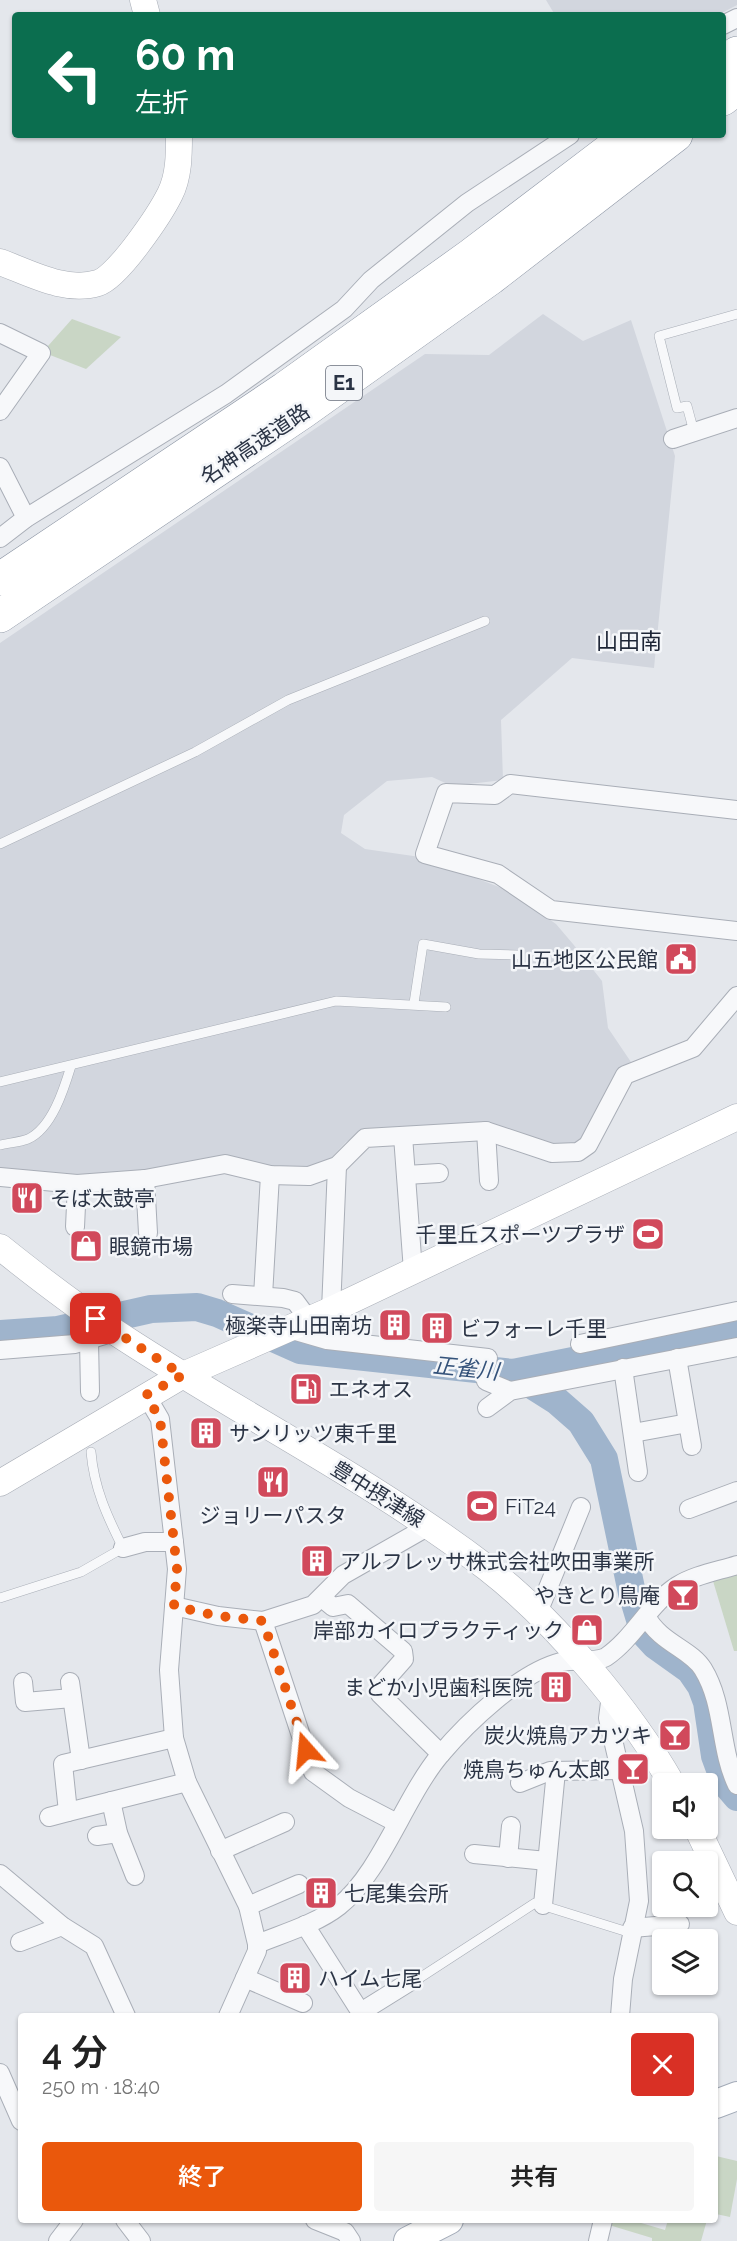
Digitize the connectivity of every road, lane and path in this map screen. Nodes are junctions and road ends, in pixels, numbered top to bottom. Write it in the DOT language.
graph roads {
  1 [pos="178,138"];
  2 [pos="565,138"];
  3 [pos="625,138"];
  4 [pos="672,138"];
  5 [pos="0,262"];
  6 [pos="737,314"];
  7 [pos="0,333"];
  8 [pos="0,411"];
  9 [pos="737,418"];
  10 [pos="694,432"];
  11 [pos="673,439"];
  12 [pos="0,467"];
  13 [pos="26,518"];
  14 [pos="0,538"];
  15 [pos="0,579"];
  16 [pos="0,616"];
  17 [pos="485,621"];
  18 [pos="737,810"];
  19 [pos="0,844"];
  20 [pos="737,931"];
  21 [pos="517,955"];
  22 [pos="737,996"];
  23 [pos="414,1003"];
  24 [pos="446,1007"];
  25 [pos="71,1066"];
  26 [pos="0,1082"];
  27 [pos="737,1117"];
  28 [pos="486,1131"];
  29 [pos="403,1136"];
  30 [pos="0,1145"];
  31 [pos="337,1166"];
  32 [pos="439,1173"];
  33 [pos="406,1174"];
  34 [pos="270,1175"];
  35 [pos="0,1177"];
  36 [pos="146,1179"];
  37 [pos="489,1181"];
  38 [pos="77,1184"];
  39 [pos="75,1227"];
  40 [pos="148,1233"];
  41 [pos="0,1247"];
  42 [pos="413,1271"];
  43 [pos="232,1294"];
  44 [pos="263,1296"];
  45 [pos="737,1311"];
  46 [pos="310,1319"];
  47 [pos="105,1334"];
  48 [pos="580,1344"];
  49 [pos="737,1347"];
  50 [pos="0,1350"];
  51 [pos="488,1358"];
  52 [pos="677,1358"];
  53 [pos="623,1368"];
  54 [pos="183,1375"];
  55 [pos="486,1381"];
  56 [pos="510,1391"];
  57 [pos="90,1392"];
  58 [pos="146,1395"];
  59 [pos="487,1408"];
  60 [pos="688,1423"];
  61 [pos="633,1433"];
  62 [pos="692,1446"];
  63 [pos="92,1452"];
  64 [pos="638,1472"];
  65 [pos="0,1483"];
  66 [pos="737,1491"];
  67 [pos="581,1507"];
  68 [pos="689,1509"];
  69 [pos="429,1526"];
  70 [pos="174,1542"];
  71 [pos="123,1548"];
  72 [pos="737,1565"];
  73 [pos="0,1598"];
  74 [pos="322,1598"];
  75 [pos="174,1606"];
  76 [pos="537,1615"];
  77 [pos="646,1616"];
  78 [pos="263,1621"];
  79 [pos="580,1660"];
  80 [pos="22,1682"];
  81 [pos="611,1695"];
  82 [pos="174,1738"];
  83 [pos="441,1754"];
  84 [pos="81,1760"];
  85 [pos="621,1770"];
  86 [pos="556,1771"];
  87 [pos="664,1773"];
  88 [pos="187,1782"];
  89 [pos="520,1783"];
  90 [pos="737,1785"];
  91 [pos="111,1801"];
  92 [pos="69,1812"];
  93 [pos="49,1817"];
  94 [pos="285,1822"];
  95 [pos="397,1823"];
  96 [pos="511,1826"];
  97 [pos="118,1833"];
  98 [pos="97,1836"];
  99 [pos="702,1839"];
  100 [pos="220,1851"];
  101 [pos="474,1854"];
  102 [pos="508,1858"];
  103 [pos="547,1862"];
  104 [pos="0,1874"];
  105 [pos="135,1876"];
  106 [pos="299,1884"];
  107 [pos="543,1905"];
  108 [pos="248,1906"];
  109 [pos="737,1912"];
  110 [pos="680,1924"];
  111 [pos="305,1925"];
  112 [pos="62,1926"];
  113 [pos="632,1930"];
  114 [pos="20,1942"];
  115 [pos="257,1944"];
  116 [pos="245,1978"];
  117 [pos="414,1979"];
  118 [pos="303,2003"];
  119 [pos="125,2013"];
  120 [pos="229,2013"];
  121 [pos="361,2013"];
  122 [pos="363,2013"];
  123 [pos="620,2013"];
  124 [pos="0,2073"];
  125 [pos="737,2096"];
  126 [pos="14,2100"];
  127 [pos="718,2103"];
  128 [pos="18,2112"];
  129 [pos="0,2113"];
  130 [pos="71,2223"];
  131 [pos="127,2223"];
  132 [pos="325,2223"];
  133 [pos="602,2223"];
  134 [pos="58,2241"];
  135 [pos="141,2241"];
  136 [pos="351,2241"];
  137 [pos="598,2241"];
  1 -- 5 [label="street"];
  2 -- 13 [label="street"];
  3 -- 15 [label="highway, 名神高速道路 / E1"];
  4 -- 16 [label="highway, 名神高速道路 / E1"];
  6 -- 10 [label="lane"];
  7 -- 8 [label="street"];
  9 -- 10 [label="street"];
  10 -- 11 [label="street"];
  12 -- 13 [label="street"];
  13 -- 14 [label="street"];
  17 -- 19 [label="lane"];
  18 -- 20 [label="street"];
  21 -- 23 [label="lane"];
  22 -- 28 [label="street"];
  23 -- 24 [label="lane"];
  23 -- 25 [label="lane"];
  25 -- 26 [label="lane"];
  25 -- 30 [label="lane"];
  27 -- 42 [label="street"];
  28 -- 29 [label="street"];
  28 -- 37 [label="street"];
  29 -- 31 [label="street"];
  29 -- 33 [label="street"];
  31 -- 34 [label="street"];
  31 -- 46 [label="street"];
  32 -- 33 [label="street"];
  33 -- 42 [label="street"];
  34 -- 36 [label="street"];
  34 -- 44 [label="street"];
  35 -- 38 [label="street"];
  36 -- 38 [label="street"];
  36 -- 40 [label="street"];
  38 -- 39 [label="street"];
  41 -- 47 [label="street, 豊中摂津線"];
  42 -- 46 [label="street"];
  43 -- 44 [label="street"];
  44 -- 46 [label="street"];
  45 -- 48 [label="street"];
  46 -- 51 [label="street"];
  46 -- 54 [label="street"];
  47 -- 50 [label="street"];
  47 -- 54 [label="street, 豊中摂津線"];
  47 -- 57 [label="street"];
  49 -- 52 [label="street"];
  52 -- 53 [label="street"];
  52 -- 60 [label="street"];
  53 -- 56 [label="street"];
  53 -- 61 [label="street"];
  54 -- 58 [label="street"];
  54 -- 69 [label="street, 豊中摂津線"];
  55 -- 56 [label="street"];
  56 -- 59 [label="street"];
  58 -- 65 [label="street"];
  58 -- 70 [label="street"];
  60 -- 61 [label="street"];
  60 -- 62 [label="street"];
  61 -- 64 [label="street"];
  63 -- 71 [label="lane"];
  66 -- 68 [label="street"];
  67 -- 76 [label="street"];
  69 -- 74 [label="street"];
  69 -- 76 [label="street, 豊中摂津線"];
  70 -- 71 [label="street"];
  70 -- 75 [label="street"];
  71 -- 73 [label="lane"];
  72 -- 77 [label="street"];
  74 -- 78 [label="street"];
  74 -- 83 [label="street"];
  75 -- 78 [label="street"];
  75 -- 82 [label="street"];
  76 -- 79 [label="street, 豊中摂津線"];
  77 -- 79 [label="street"];
  77 -- 90 [label="street"];
  78 -- 95 [label="street"];
  79 -- 81 [label="street, 豊中摂津線"];
  79 -- 83 [label="street"];
  80 -- 84 [label="street"];
  81 -- 85 [label="street"];
  81 -- 87 [label="street, 豊中摂津線"];
  82 -- 84 [label="street"];
  82 -- 88 [label="street"];
  83 -- 95 [label="street"];
  84 -- 92 [label="street"];
  85 -- 86 [label="street"];
  85 -- 113 [label="street"];
  86 -- 89 [label="street"];
  86 -- 103 [label="street"];
  88 -- 91 [label="street"];
  88 -- 100 [label="street"];
  91 -- 92 [label="street"];
  91 -- 97 [label="street"];
  92 -- 93 [label="street"];
  94 -- 100 [label="street"];
  95 -- 111 [label="street"];
  96 -- 102 [label="street"];
  97 -- 98 [label="street"];
  97 -- 105 [label="street"];
  99 -- 109 [label="street"];
  100 -- 108 [label="street"];
  101 -- 102 [label="street"];
  102 -- 103 [label="street"];
  103 -- 107 [label="street"];
  104 -- 112 [label="street"];
  106 -- 108 [label="street"];
  107 -- 113 [label="lane"];
  107 -- 117 [label="lane"];
  108 -- 115 [label="street"];
  110 -- 113 [label="street"];
  111 -- 115 [label="street"];
  111 -- 121 [label="street"];
  112 -- 114 [label="street"];
  112 -- 119 [label="street"];
  113 -- 123 [label="street"];
  115 -- 116 [label="street"];
  116 -- 118 [label="street"];
  116 -- 120 [label="street"];
  117 -- 122 [label="street"];
  124 -- 126 [label="street"];
  125 -- 127 [label="main road"];
  126 -- 128 [label="street"];
  126 -- 129 [label="street"];
  130 -- 134 [label="street"];
  131 -- 135 [label="street"];
  132 -- 136 [label="street"];
  133 -- 137 [label="street"];
}
